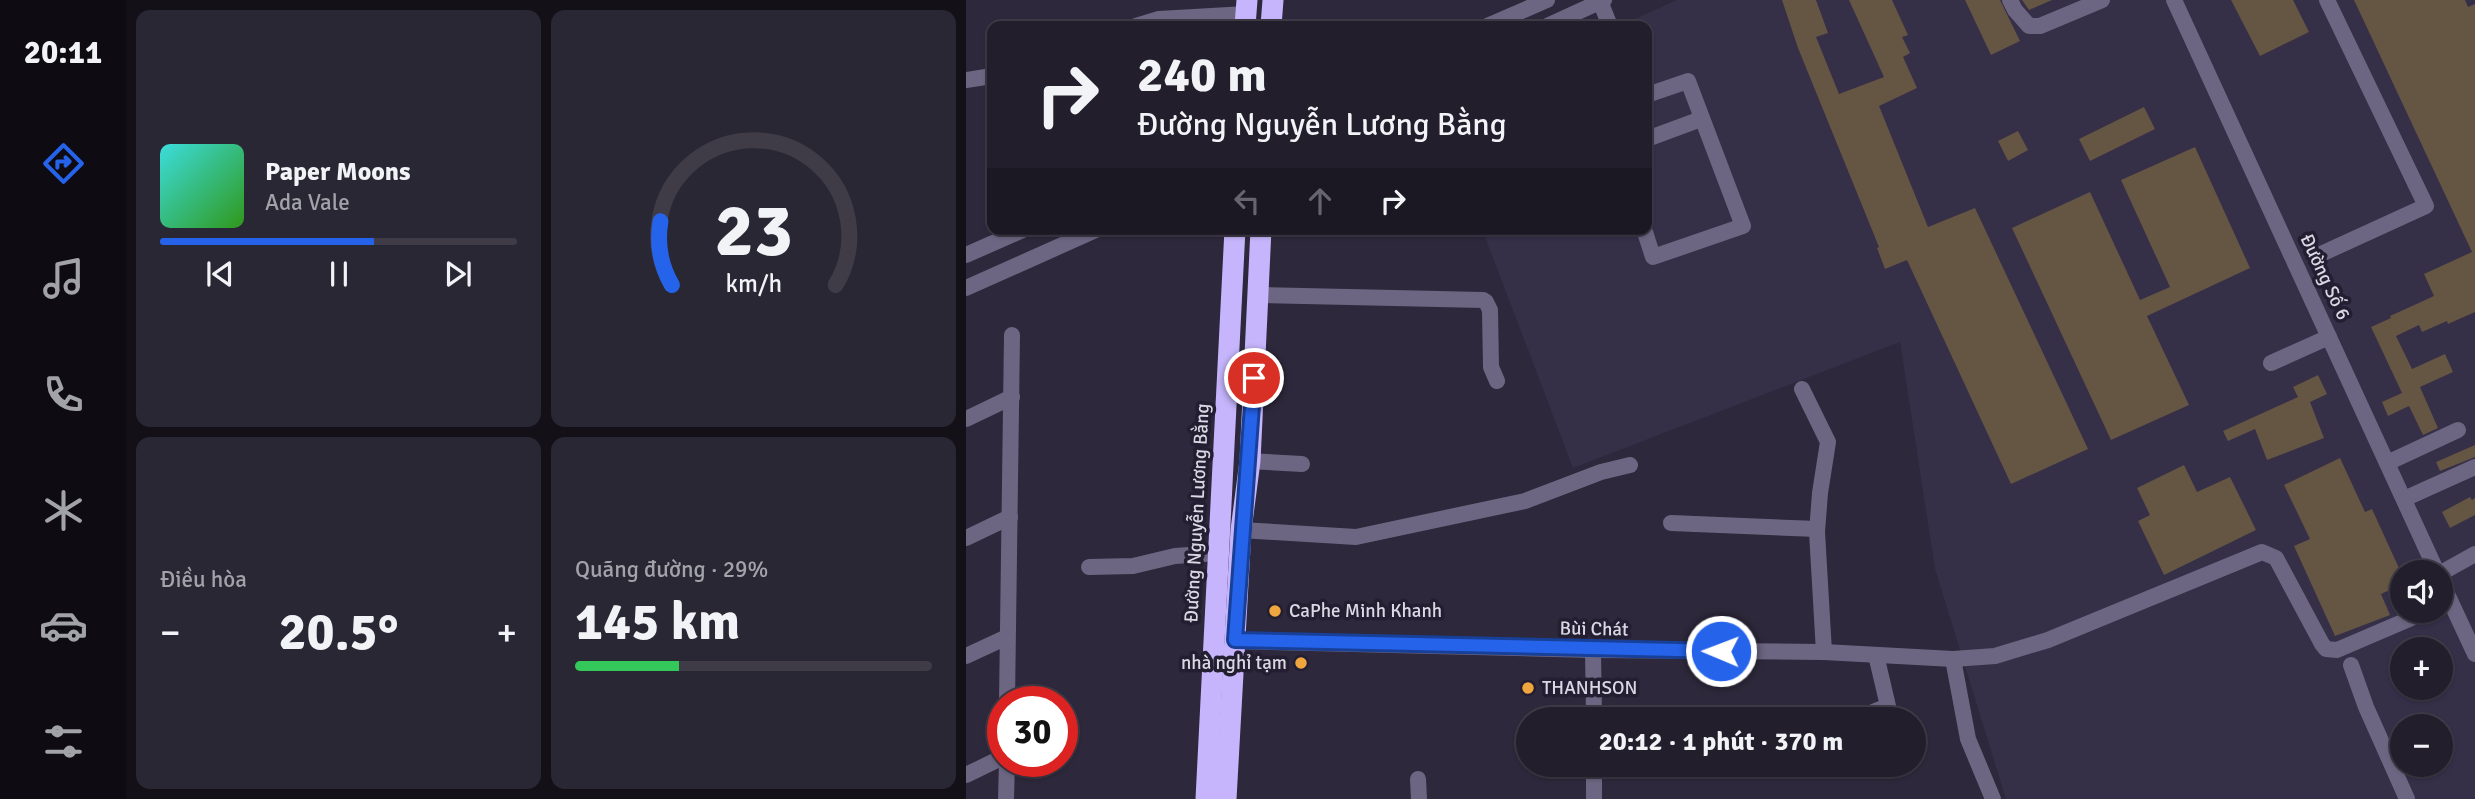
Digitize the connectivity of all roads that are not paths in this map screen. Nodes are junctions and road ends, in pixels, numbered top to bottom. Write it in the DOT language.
graph roads {
  1 [pos="1273,0"];
  2 [pos="1547,0"];
  3 [pos="2010,0"];
  4 [pos="2102,0"];
  5 [pos="2174,0"];
  6 [pos="2327,0"];
  7 [pos="1602,1"];
  8 [pos="1246,13"];
  9 [pos="1152,21"];
  10 [pos="1271,21"];
  11 [pos="1499,21"];
  12 [pos="1558,21"];
  13 [pos="1608,21"];
  14 [pos="987,77"];
  15 [pos="966,80"];
  16 [pos="1652,93"];
  17 [pos="1701,119"];
  18 [pos="1652,137"];
  19 [pos="1011,235"];
  20 [pos="1085,235"];
  21 [pos="1235,235"];
  22 [pos="1261,235"];
  23 [pos="1646,235"];
  24 [pos="2321,254"];
  25 [pos="966,255"];
  26 [pos="966,288"];
  27 [pos="1258,295"];
  28 [pos="1012,335"];
  29 [pos="2329,337"];
  30 [pos="2271,363"];
  31 [pos="1497,381"];
  32 [pos="1802,389"];
  33 [pos="1013,397"];
  34 [pos="966,419"];
  35 [pos="2458,430"];
  36 [pos="1250,461"];
  37 [pos="2387,463"];
  38 [pos="1302,464"];
  39 [pos="1630,465"];
  40 [pos="2475,467"];
  41 [pos="2404,499"];
  42 [pos="1010,517"];
  43 [pos="1671,523"];
  44 [pos="1817,529"];
  45 [pos="1241,530"];
  46 [pos="966,538"];
  47 [pos="1218,553"];
  48 [pos="2475,554"];
  49 [pos="2433,560"];
  50 [pos="2453,566"];
  51 [pos="1089,567"];
  52 [pos="2453,614"];
  53 [pos="2400,623"];
  54 [pos="1007,637"];
  55 [pos="1235,640"];
  56 [pos="2474,648"];
  57 [pos="1593,650"];
  58 [pos="1824,652"];
  59 [pos="1876,655"];
  60 [pos="966,656"];
  61 [pos="1953,659"];
  62 [pos="2351,665"];
  63 [pos="1007,686"];
  64 [pos="1594,707"];
  65 [pos="1886,707"];
  66 [pos="987,765"];
  67 [pos="966,775"];
  68 [pos="1007,777"];
  69 [pos="1594,777"];
  70 [pos="1418,779"];
  71 [pos="1006,799"];
  72 [pos="1206,799"];
  73 [pos="1226,799"];
  74 [pos="1419,799"];
  75 [pos="1594,799"];
  76 [pos="1993,799"];
  77 [pos="2407,799"];
  1 -- 10 [label="highway"];
  2 -- 11 [label="street"];
  3 -- 4 [label="street"];
  5 -- 29 [label="street, Đường Số 6"];
  6 -- 24 [label="street"];
  7 -- 12 [label="street"];
  7 -- 13 [label="street"];
  8 -- 9 [label="street"];
  14 -- 15 [label="street"];
  16 -- 17 [label="street"];
  17 -- 18 [label="street"];
  17 -- 23 [label="street"];
  19 -- 25 [label="street"];
  20 -- 26 [label="street"];
  21 -- 47 [label="highway, Đường Nguyễn Lương Bằng"];
  22 -- 27 [label="highway"];
  27 -- 31 [label="street"];
  27 -- 36 [label="highway"];
  28 -- 33 [label="street"];
  29 -- 30 [label="street"];
  29 -- 37 [label="street, Đường Số 6"];
  32 -- 44 [label="street"];
  33 -- 34 [label="street"];
  33 -- 42 [label="street"];
  35 -- 37 [label="street"];
  36 -- 38 [label="street"];
  36 -- 45 [label="highway"];
  37 -- 41 [label="street, Đường Số 6"];
  39 -- 45 [label="street"];
  40 -- 41 [label="street"];
  41 -- 49 [label="street, Đường Số 6"];
  42 -- 46 [label="street"];
  42 -- 54 [label="street"];
  43 -- 44 [label="street"];
  44 -- 58 [label="street"];
  45 -- 55 [label="highway"];
  47 -- 51 [label="street"];
  47 -- 72 [label="highway, Đường Nguyễn Lương Bằng"];
  48 -- 50 [label="street"];
  52 -- 56 [label="street"];
  53 -- 61 [label="street, Bùi Chát"];
  54 -- 60 [label="street"];
  54 -- 63 [label="street"];
  55 -- 57 [label="street, Bùi Chát"];
  55 -- 73 [label="highway"];
  57 -- 58 [label="street, Bùi Chát"];
  57 -- 64 [label="street"];
  58 -- 59 [label="street, Bùi Chát"];
  59 -- 61 [label="street, Bùi Chát"];
  59 -- 65 [label="street"];
  61 -- 76 [label="street"];
  62 -- 77 [label="street"];
  66 -- 67 [label="street"];
  68 -- 71 [label="street"];
  69 -- 75 [label="street"];
  70 -- 74 [label="street"];
}
